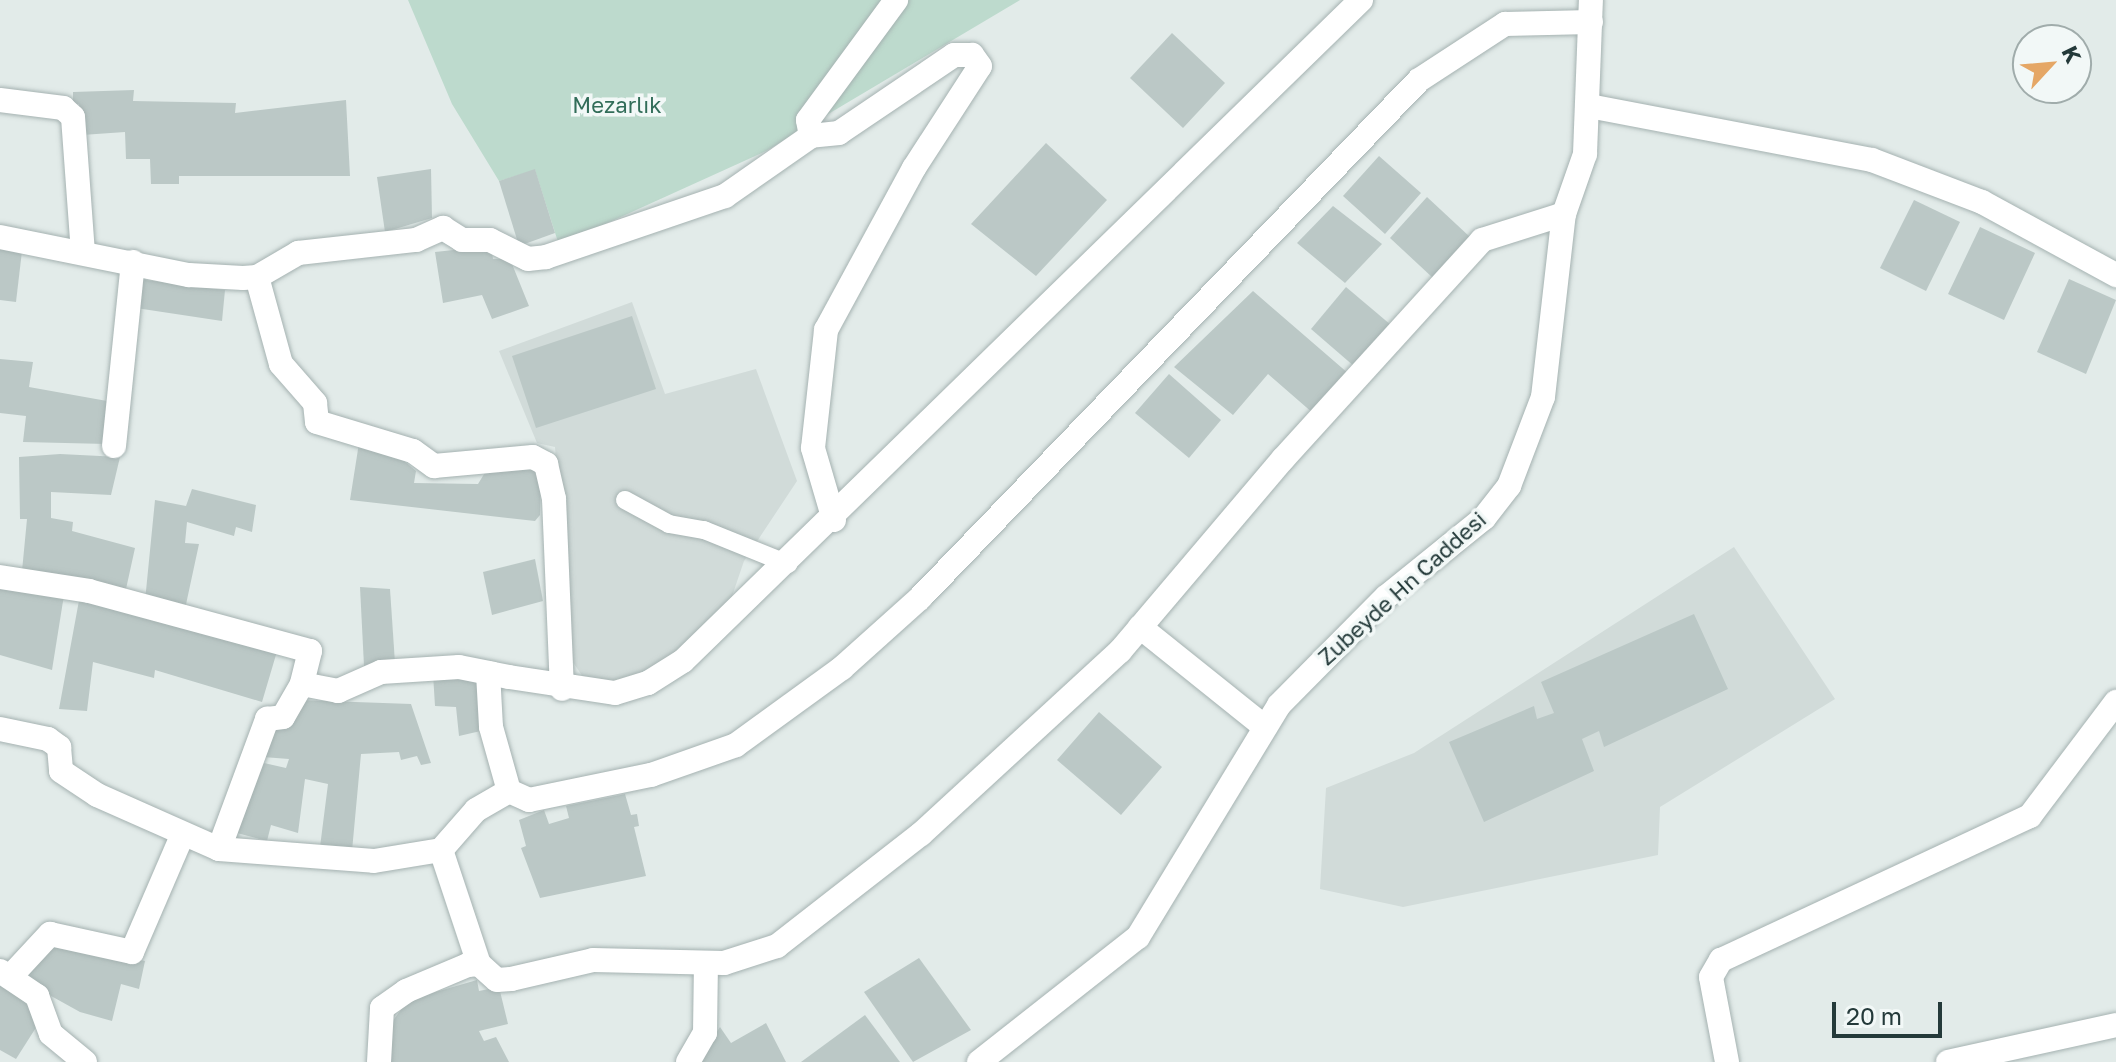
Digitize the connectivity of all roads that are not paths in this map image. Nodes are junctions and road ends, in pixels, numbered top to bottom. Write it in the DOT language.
graph roads {
  1 [pos="896,0"];
  2 [pos="1361,0"];
  3 [pos="1591,11"];
  4 [pos="0,100"];
  5 [pos="1589,106"];
  6 [pos="811,136"];
  7 [pos="1564,214"];
  8 [pos="0,237"];
  9 [pos="83,253"];
  10 [pos="133,262"];
  11 [pos="2116,275"];
  12 [pos="257,277"];
  13 [pos="114,446"];
  14 [pos="625,500"];
  15 [pos="834,520"];
  16 [pos="788,564"];
  17 [pos="0,577"];
  18 [pos="1140,627"];
  19 [pos="499,675"];
  20 [pos="302,684"];
  21 [pos="562,689"];
  22 [pos="2116,702"];
  23 [pos="1265,727"];
  24 [pos="0,729"];
  25 [pos="519,796"];
  26 [pos="182,836"];
  27 [pos="219,849"];
  28 [pos="441,850"];
  29 [pos="479,964"];
  30 [pos="706,964"];
  31 [pos="5,974"];
  32 [pos="2116,1025"];
  33 [pos="85,1062"];
  34 [pos="379,1062"];
  35 [pos="688,1062"];
  36 [pos="979,1062"];
  37 [pos="1727,1062"];
  38 [pos="1948,1062"];
  1 -- 6 [label="street"];
  2 -- 15 [label="street"];
  3 -- 5 [label="street, Zubeyde Hn Caddesi"];
  3 -- 25 [label="street"];
  4 -- 9 [label="street"];
  5 -- 7 [label="street, Zubeyde Hn Caddesi"];
  5 -- 11 [label="street"];
  6 -- 12 [label="street"];
  6 -- 15 [label="street"];
  7 -- 18 [label="street"];
  7 -- 23 [label="street, Zubeyde Hn Caddesi"];
  8 -- 9 [label="street"];
  9 -- 10 [label="street"];
  10 -- 12 [label="street"];
  10 -- 13 [label="street"];
  12 -- 21 [label="street"];
  14 -- 16 [label="lane"];
  15 -- 16 [label="street"];
  16 -- 21 [label="street"];
  17 -- 20 [label="street"];
  18 -- 23 [label="street"];
  18 -- 30 [label="street"];
  19 -- 20 [label="street"];
  19 -- 21 [label="street"];
  19 -- 25 [label="street"];
  20 -- 27 [label="street"];
  22 -- 37 [label="street"];
  23 -- 36 [label="street, Zubeyde Hn Caddesi"];
  24 -- 26 [label="street"];
  25 -- 28 [label="street"];
  26 -- 27 [label="street"];
  26 -- 31 [label="street"];
  27 -- 28 [label="street"];
  28 -- 29 [label="street"];
  29 -- 30 [label="street"];
  29 -- 34 [label="street"];
  30 -- 35 [label="street"];
  31 -- 33 [label="street"];
  32 -- 38 [label="street"];
}
